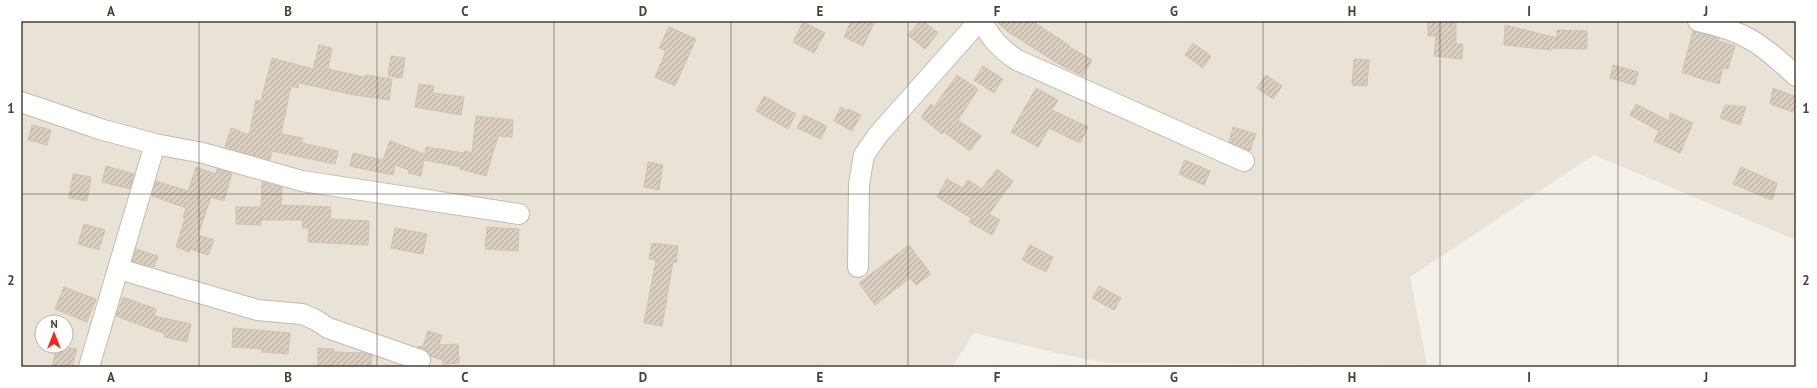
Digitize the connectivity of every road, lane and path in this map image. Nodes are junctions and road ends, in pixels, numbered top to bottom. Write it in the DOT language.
graph roads {
  1 [pos="980,21"];
  2 [pos="1698,21"];
  3 [pos="1796,76"];
  4 [pos="21,102"];
  5 [pos="155,144"];
  6 [pos="1244,161"];
  7 [pos="519,214"];
  8 [pos="858,266"];
  9 [pos="119,270"];
  10 [pos="420,360"];
  11 [pos="89,367"];
  1 -- 6 [label="street"];
  1 -- 8 [label="street"];
  2 -- 3 [label="street"];
  4 -- 5 [label="street"];
  5 -- 7 [label="street"];
  5 -- 9 [label="street"];
  9 -- 10 [label="street"];
  9 -- 11 [label="street"];
}
